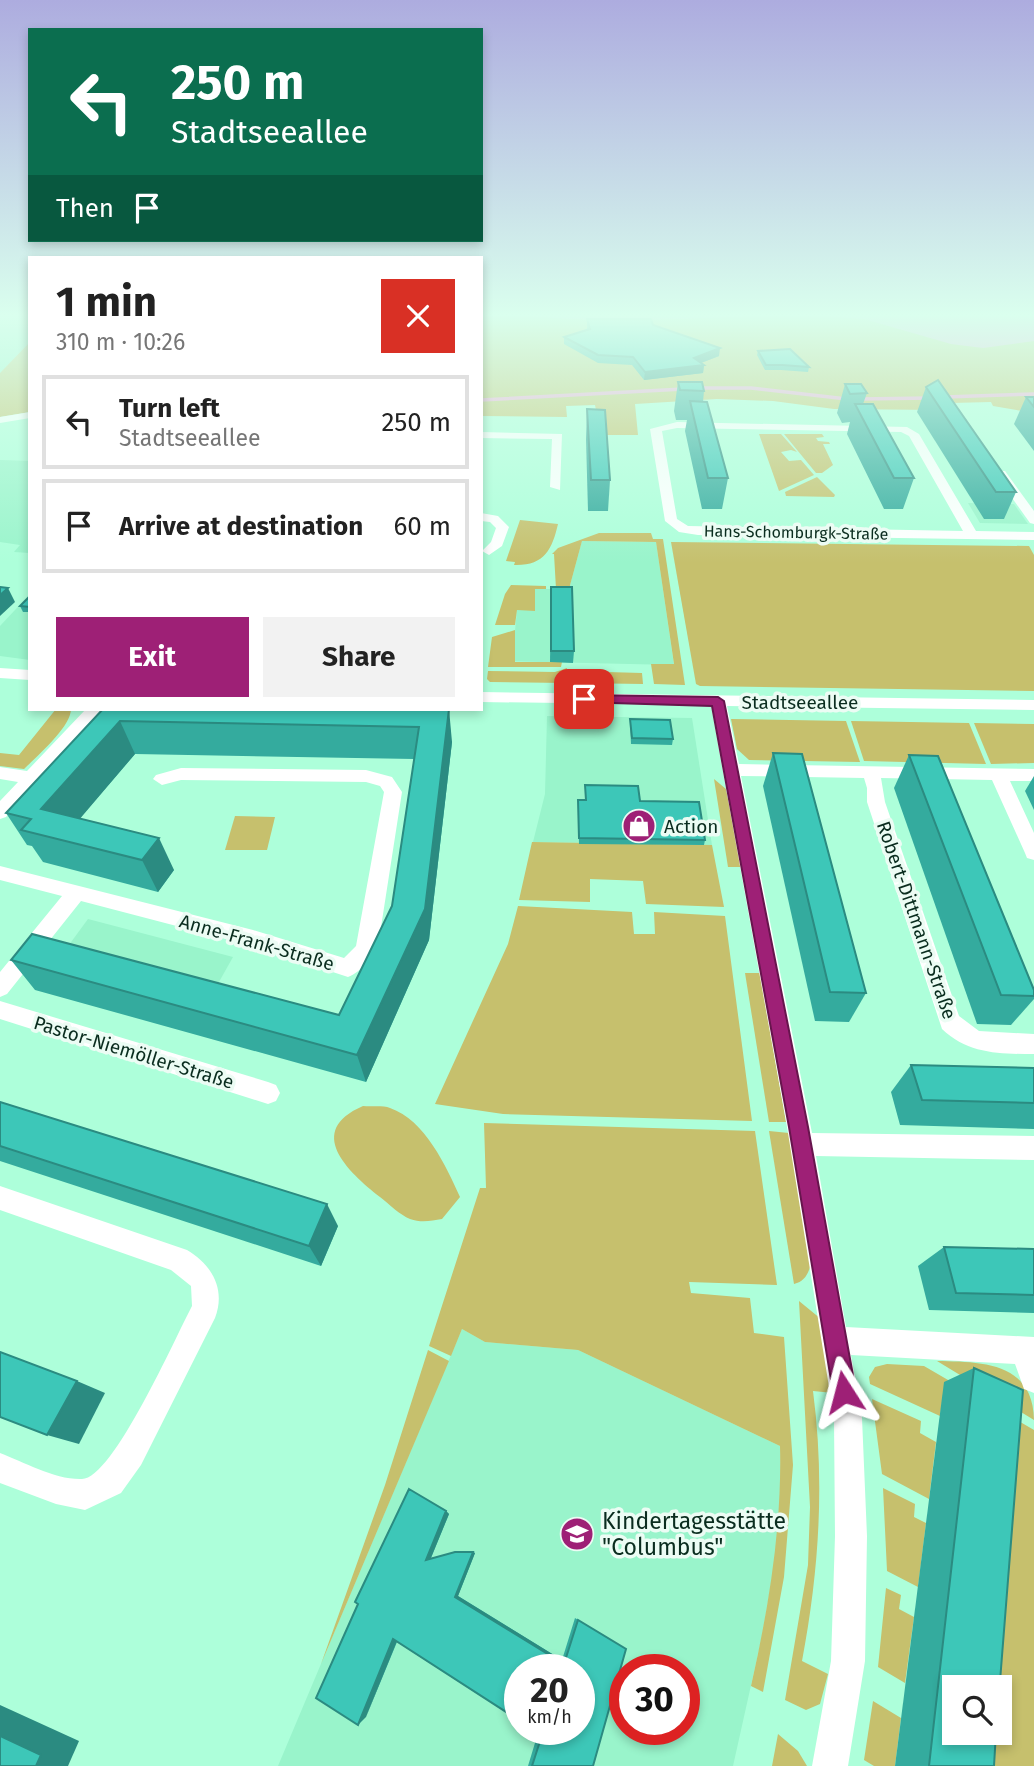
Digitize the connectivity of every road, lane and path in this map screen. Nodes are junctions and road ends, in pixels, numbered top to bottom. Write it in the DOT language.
graph roads {
  1 [pos="28,415"];
  2 [pos="0,420"];
  3 [pos="483,435"];
  4 [pos="992,461"];
  5 [pos="556,487"];
  6 [pos="483,517"];
  7 [pos="1034,520"];
  8 [pos="972,535"];
  9 [pos="1034,536"];
  10 [pos="489,551"];
  11 [pos="0,673"];
  12 [pos="28,675"];
  13 [pos="483,697"];
  14 [pos="718,701"];
  15 [pos="1034,705"];
  16 [pos="93,711"];
  17 [pos="731,770"];
  18 [pos="870,772"];
  19 [pos="0,773"];
  20 [pos="1034,775"];
  21 [pos="999,776"];
  22 [pos="31,778"];
  23 [pos="162,779"];
  24 [pos="0,812"];
  25 [pos="1034,853"];
  26 [pos="0,873"];
  27 [pos="76,893"];
  28 [pos="0,988"];
  29 [pos="0,1010"];
  30 [pos="1034,1044"];
  31 [pos="268,1093"];
  32 [pos="802,1144"];
  33 [pos="1034,1149"];
  34 [pos="0,1198"];
  35 [pos="836,1340"];
  36 [pos="1029,1351"];
  37 [pos="1034,1379"];
  38 [pos="0,1468"];
  39 [pos="830,1766"];
  1 -- 2 [label="street"];
  3 -- 5 [label="street"];
  4 -- 7 [label="street"];
  6 -- 10 [label="street"];
  8 -- 8 [label="street, Hans-Schomburgk-Straße"];
  8 -- 9 [label="street, Hans-Schomburgk-Straße"];
  11 -- 12 [label="street"];
  13 -- 14 [label="street, Stadtseeallee"];
  14 -- 15 [label="street, Stadtseeallee"];
  14 -- 17 [label="street"];
  16 -- 22 [label="street"];
  17 -- 18 [label="street"];
  17 -- 32 [label="street"];
  18 -- 21 [label="street"];
  18 -- 30 [label="street, Robert-Dittmann-Straße"];
  19 -- 22 [label="street"];
  20 -- 21 [label="street"];
  21 -- 25 [label="street"];
  22 -- 24 [label="street"];
  23 -- 27 [label="street, Anne-Frank-Straße"];
  26 -- 27 [label="street, Anne-Frank-Straße"];
  27 -- 28 [label="street"];
  29 -- 31 [label="street, Pastor-Niemöller-Straße"];
  32 -- 33 [label="street"];
  32 -- 35 [label="street"];
  34 -- 38 [label="street"];
  35 -- 36 [label="street"];
  35 -- 39 [label="street"];
  36 -- 37 [label="street"];
}
